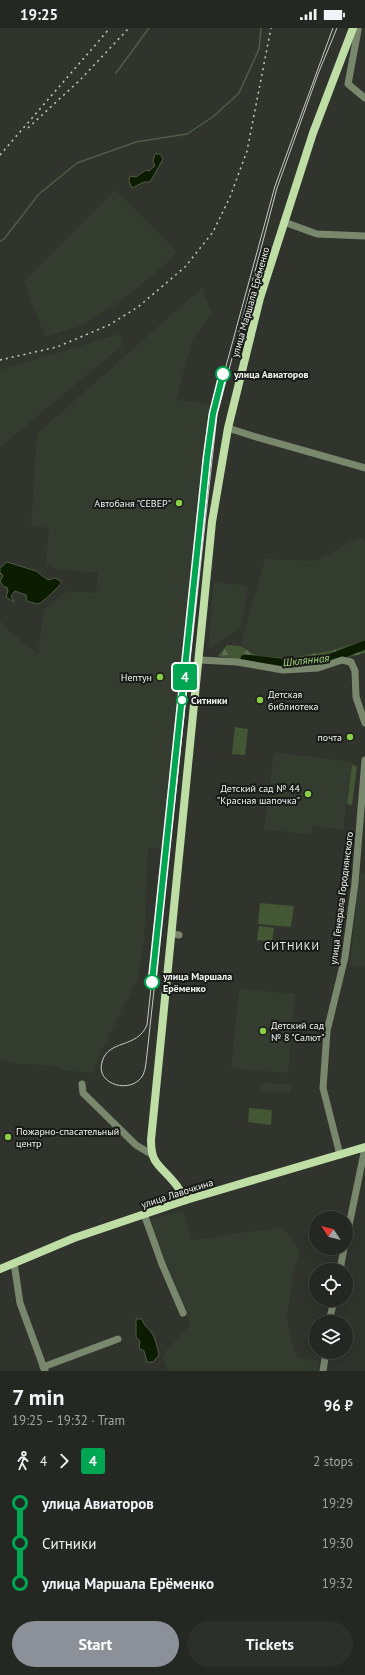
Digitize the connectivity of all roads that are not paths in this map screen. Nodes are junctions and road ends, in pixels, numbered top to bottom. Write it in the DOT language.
graph roads {
  1 [pos="358,29"];
  2 [pos="365,98"];
  3 [pos="284,222"];
  4 [pos="365,236"];
  5 [pos="228,428"];
  6 [pos="365,468"];
  7 [pos="200,660"];
  8 [pos="365,724"];
  9 [pos="365,760"];
  10 [pos="82,1084"];
  11 [pos="365,1147"];
  12 [pos="151,1154"];
  13 [pos="340,1155"];
  14 [pos="186,1200"];
  15 [pos="352,1211"];
  16 [pos="144,1214"];
  17 [pos="14,1264"];
  18 [pos="0,1269"];
  19 [pos="183,1313"];
  20 [pos="118,1338"];
  21 [pos="325,1359"];
  22 [pos="44,1369"];
  23 [pos="323,1371"];
  1 -- 2 [label="street"];
  1 -- 3 [label="main road, улица Маршала Ерёменко"];
  3 -- 4 [label="street"];
  3 -- 5 [label="main road, улица Маршала Ерёменко"];
  5 -- 6 [label="street"];
  5 -- 7 [label="main road, улица Маршала Ерёменко"];
  7 -- 8 [label="street"];
  7 -- 12 [label="main road, улица Маршала Ерёменко"];
  9 -- 13 [label="street, улица Генерала Городнянского"];
  10 -- 12 [label="street"];
  11 -- 13 [label="main road, улица Лавочкина"];
  11 -- 15 [label="street"];
  12 -- 14 [label="main road"];
  13 -- 14 [label="main road, улица Лавочкина"];
  14 -- 16 [label="main road, улица Лавочкина"];
  16 -- 17 [label="main road, улица Лавочкина"];
  16 -- 19 [label="street"];
  17 -- 18 [label="main road, улица Лавочкина"];
  17 -- 22 [label="street"];
  20 -- 22 [label="street"];
  21 -- 23 [label="street"];
}
